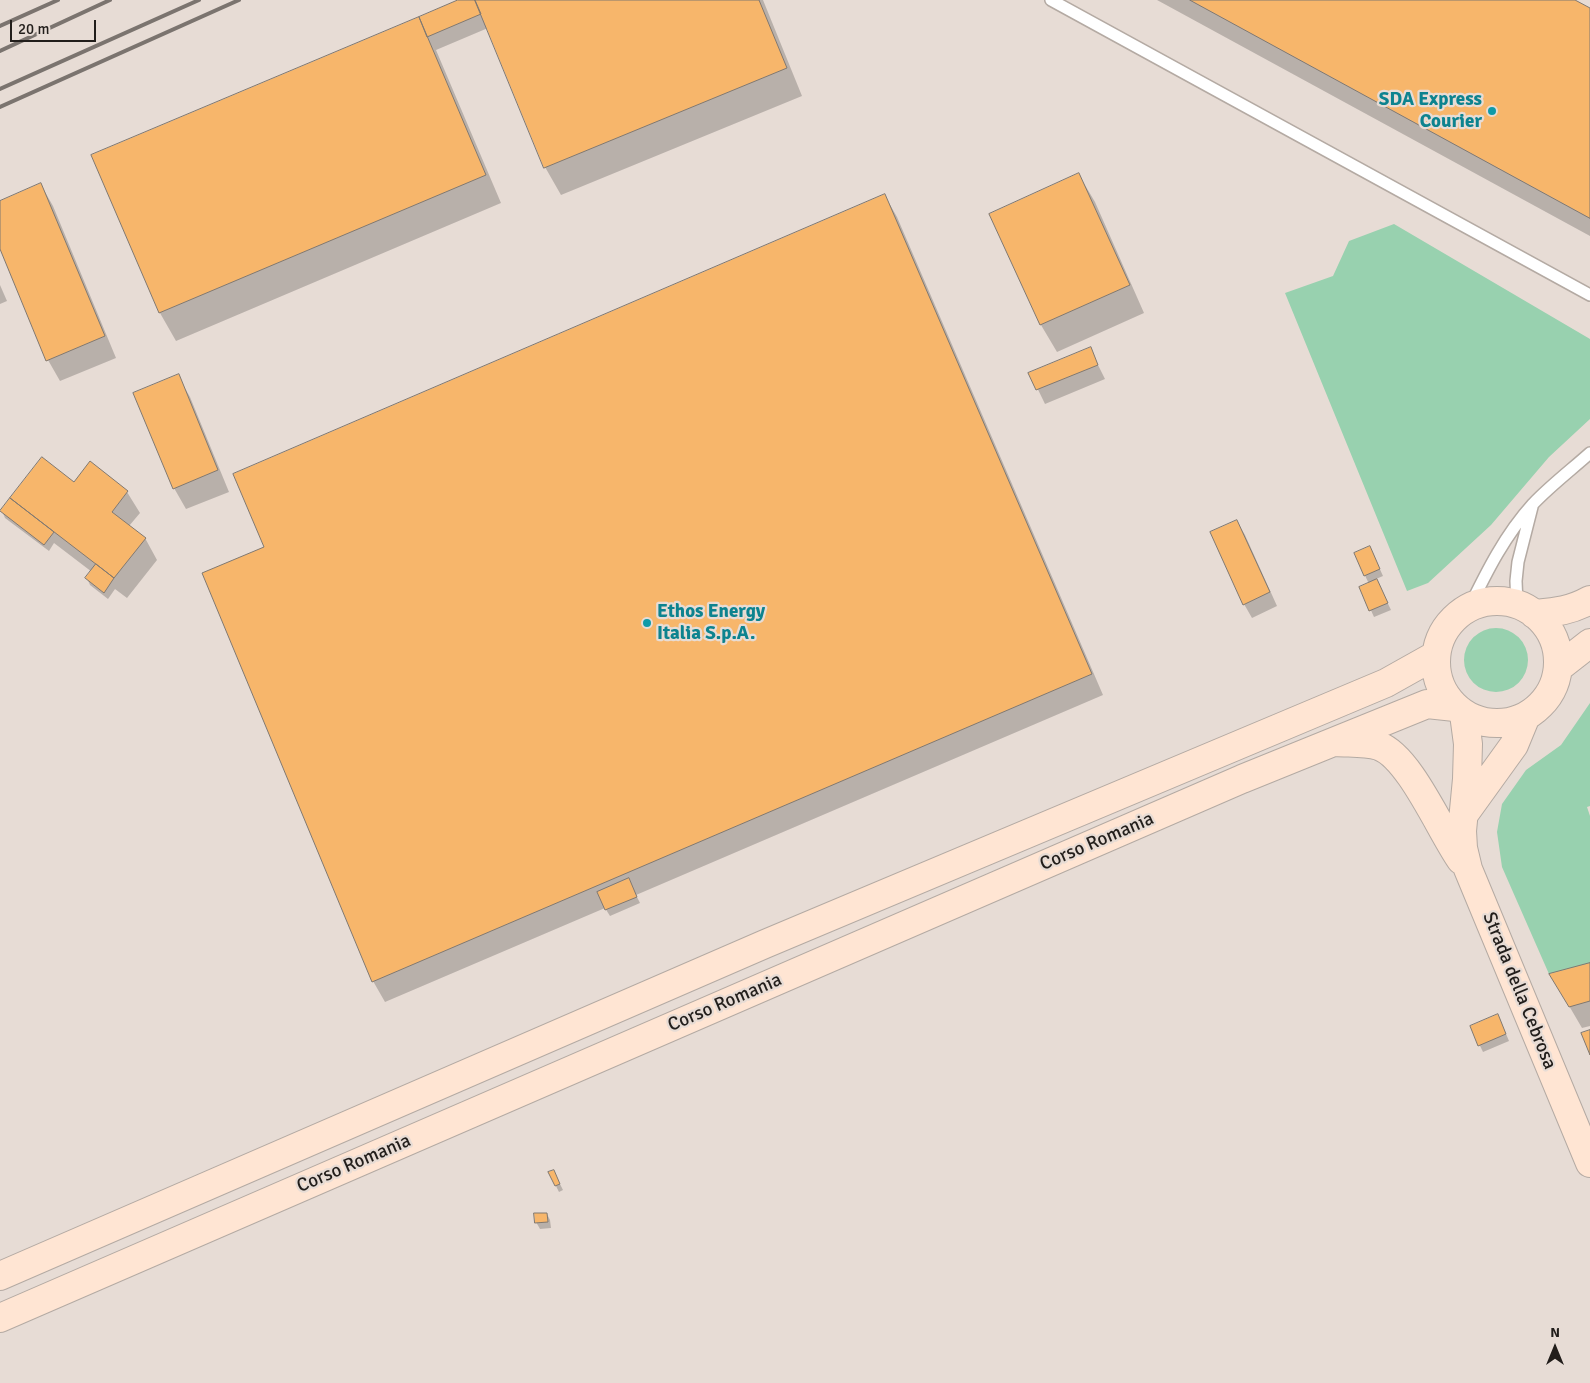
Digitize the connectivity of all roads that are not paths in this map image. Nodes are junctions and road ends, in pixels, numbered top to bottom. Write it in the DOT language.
graph roads {
  1 [pos="1051,0"];
  2 [pos="1590,295"];
  3 [pos="1590,453"];
  4 [pos="1534,503"];
  5 [pos="1590,600"];
  6 [pos="1469,608"];
  7 [pos="1525,609"];
  8 [pos="1590,644"];
  9 [pos="1436,655"];
  10 [pos="1558,668"];
  11 [pos="1459,710"];
  12 [pos="1526,716"];
  13 [pos="1332,742"];
  14 [pos="1464,814"];
  15 [pos="1468,869"];
  16 [pos="1590,1163"];
  17 [pos="0,1276"];
  18 [pos="0,1318"];
  1 -- 2 [label="lane"];
  3 -- 4 [label="lane"];
  4 -- 6 [label="lane"];
  4 -- 7 [label="lane"];
  5 -- 7 [label="main road"];
  6 -- 7 [label="main road"];
  6 -- 9 [label="main road"];
  7 -- 10 [label="main road"];
  8 -- 10 [label="main road"];
  9 -- 11 [label="main road"];
  9 -- 17 [label="main road, Corso Romania"];
  10 -- 12 [label="main road"];
  11 -- 12 [label="main road"];
  11 -- 13 [label="main road, Corso Romania"];
  11 -- 14 [label="main road, Strada della Cebrosa"];
  12 -- 14 [label="main road"];
  13 -- 15 [label="main road"];
  13 -- 18 [label="main road, Corso Romania"];
  14 -- 15 [label="main road, Strada della Cebrosa"];
  15 -- 16 [label="main road, Strada della Cebrosa"];
}
